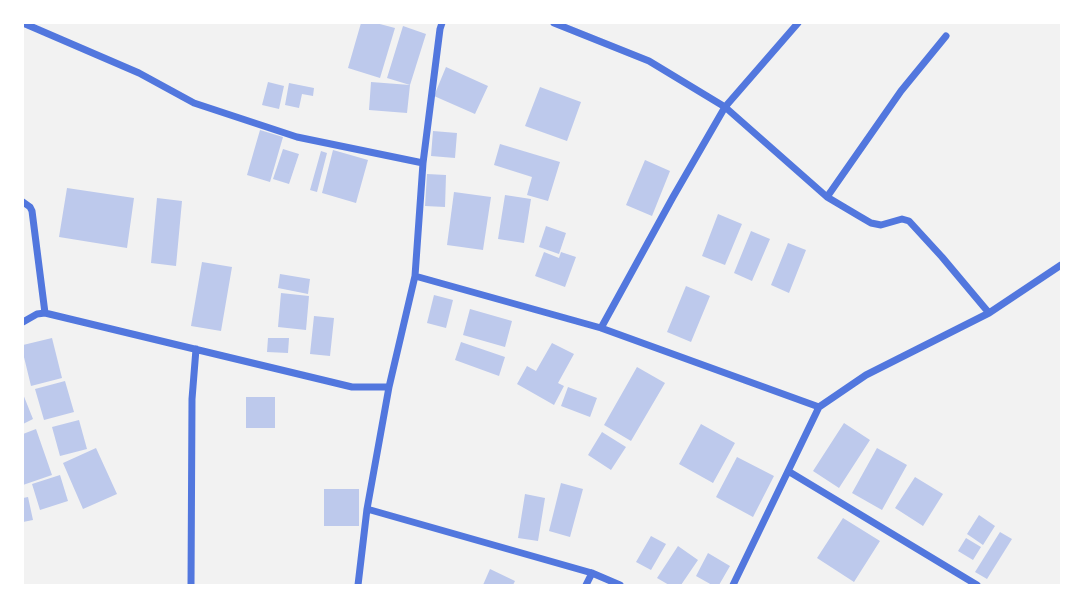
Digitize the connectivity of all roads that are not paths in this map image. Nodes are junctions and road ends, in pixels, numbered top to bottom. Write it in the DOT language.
graph roads {
  1 [pos="23,23"];
  2 [pos="442,23"];
  3 [pos="554,23"];
  4 [pos="798,23"];
  5 [pos="946,36"];
  6 [pos="725,107"];
  7 [pos="423,163"];
  8 [pos="827,197"];
  9 [pos="23,202"];
  10 [pos="1061,265"];
  11 [pos="415,276"];
  12 [pos="45,313"];
  13 [pos="989,313"];
  14 [pos="23,322"];
  15 [pos="601,328"];
  16 [pos="196,349"];
  17 [pos="389,387"];
  18 [pos="819,407"];
  19 [pos="788,471"];
  20 [pos="367,509"];
  21 [pos="592,573"];
  22 [pos="191,585"];
  23 [pos="358,585"];
  24 [pos="586,585"];
  25 [pos="620,585"];
  26 [pos="733,585"];
  27 [pos="976,585"];
  1 -- 7 [label="street"];
  2 -- 7 [label="street"];
  3 -- 6 [label="street"];
  4 -- 6 [label="street"];
  5 -- 8 [label="street"];
  6 -- 8 [label="street"];
  6 -- 15 [label="street"];
  7 -- 11 [label="street"];
  8 -- 13 [label="street"];
  9 -- 12 [label="street"];
  10 -- 13 [label="street"];
  11 -- 15 [label="street"];
  11 -- 17 [label="street"];
  12 -- 14 [label="street"];
  12 -- 16 [label="street"];
  13 -- 18 [label="street"];
  15 -- 18 [label="street"];
  16 -- 17 [label="street"];
  16 -- 22 [label="street"];
  17 -- 20 [label="street"];
  18 -- 19 [label="street"];
  19 -- 26 [label="street"];
  19 -- 27 [label="street"];
  20 -- 21 [label="street"];
  20 -- 23 [label="street"];
  21 -- 24 [label="street"];
  21 -- 25 [label="street"];
}
